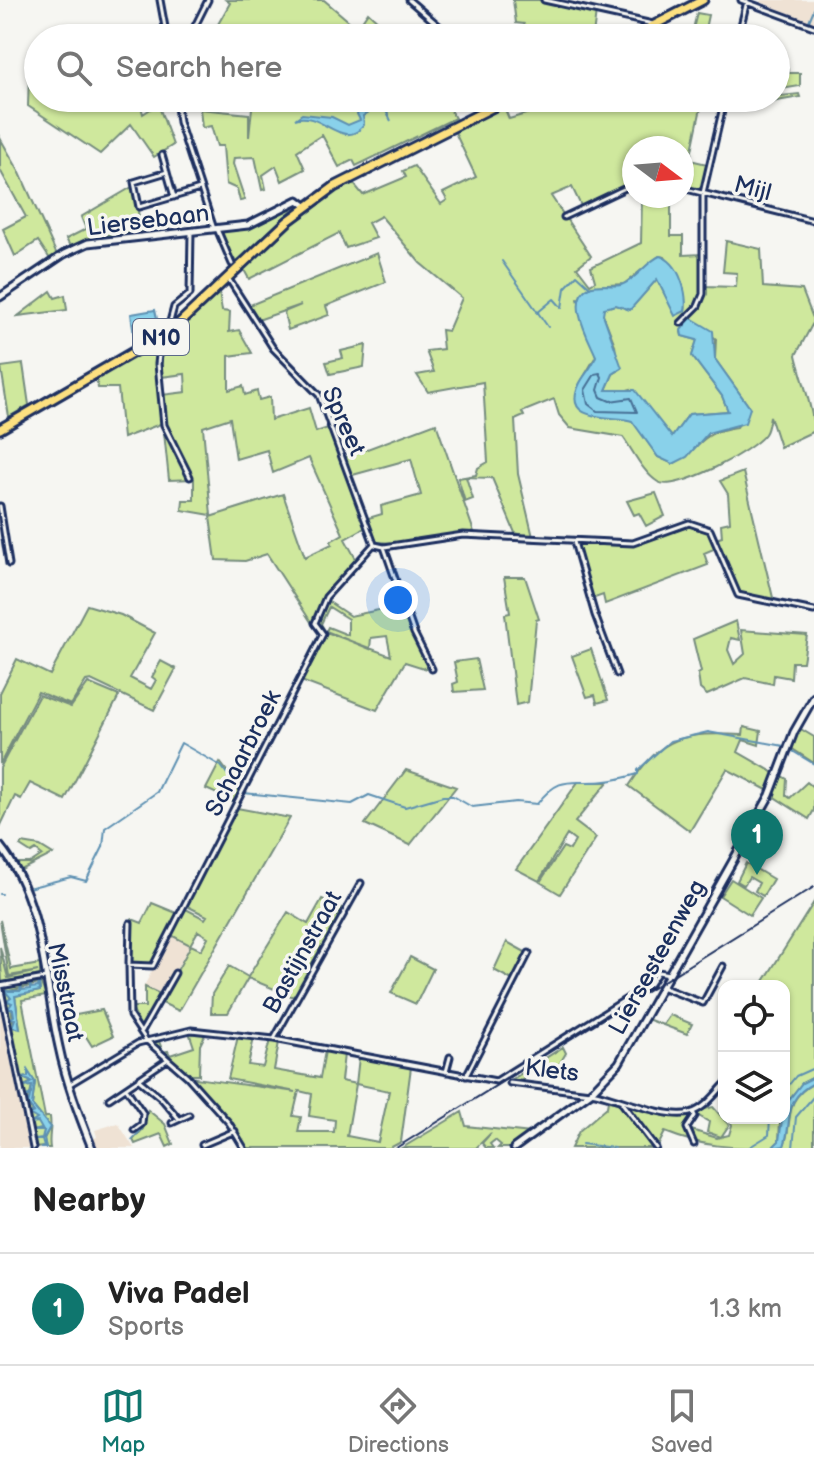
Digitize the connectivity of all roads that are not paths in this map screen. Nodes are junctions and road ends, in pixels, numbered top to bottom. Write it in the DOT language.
graph roads {
  1 [pos="160,0"];
  2 [pos="208,0"];
  3 [pos="409,0"];
  4 [pos="544,0"];
  5 [pos="703,0"];
  6 [pos="741,0"];
  7 [pos="747,1"];
  8 [pos="164,24"];
  9 [pos="196,24"];
  10 [pos="437,24"];
  11 [pos="652,24"];
  12 [pos="658,24"];
  13 [pos="741,24"];
  14 [pos="814,27"];
  15 [pos="180,112"];
  16 [pos="480,112"];
  17 [pos="722,112"];
  18 [pos="162,155"];
  19 [pos="167,172"];
  20 [pos="201,189"];
  21 [pos="622,190"];
  22 [pos="694,191"];
  23 [pos="703,193"];
  24 [pos="174,197"];
  25 [pos="305,205"];
  26 [pos="564,217"];
  27 [pos="814,221"];
  28 [pos="217,229"];
  29 [pos="191,231"];
  30 [pos="232,264"];
  31 [pos="228,277"];
  32 [pos="0,297"];
  33 [pos="681,323"];
  34 [pos="168,329"];
  35 [pos="161,337"];
  36 [pos="0,428"];
  37 [pos="190,477"];
  38 [pos="0,506"];
  39 [pos="574,542"];
  40 [pos="374,544"];
  41 [pos="384,547"];
  42 [pos="9,564"];
  43 [pos="814,611"];
  44 [pos="432,669"];
  45 [pos="617,674"];
  46 [pos="814,697"];
  47 [pos="0,846"];
  48 [pos="361,883"];
  49 [pos="130,923"];
  50 [pos="529,953"];
  51 [pos="129,965"];
  52 [pos="723,966"];
  53 [pos="175,973"];
  54 [pos="669,974"];
  55 [pos="45,978"];
  56 [pos="0,986"];
  57 [pos="662,987"];
  58 [pos="142,1031"];
  59 [pos="274,1039"];
  60 [pos="148,1041"];
  61 [pos="450,1057"];
  62 [pos="167,1060"];
  63 [pos="446,1072"];
  64 [pos="466,1076"];
  65 [pos="139,1080"];
  66 [pos="510,1083"];
  67 [pos="70,1084"];
  68 [pos="126,1088"];
  69 [pos="718,1092"];
  70 [pos="590,1093"];
  71 [pos="109,1099"];
  72 [pos="622,1103"];
  73 [pos="693,1112"];
  74 [pos="189,1115"];
  75 [pos="179,1119"];
  76 [pos="172,1123"];
  77 [pos="134,1130"];
  78 [pos="235,1131"];
  79 [pos="694,1144"];
  80 [pos="202,1145"];
  81 [pos="33,1148"];
  82 [pos="92,1148"];
  83 [pos="244,1148"];
  84 [pos="514,1148"];
  85 [pos="656,1148"];
  1 -- 8 [label="street"];
  2 -- 9 [label="street"];
  3 -- 10 [label="street"];
  4 -- 11 [label="street"];
  5 -- 12 [label="main road"];
  6 -- 7 [label="street"];
  7 -- 13 [label="street"];
  7 -- 14 [label="street"];
  15 -- 20 [label="street"];
  16 -- 25 [label="main road, N10"];
  17 -- 23 [label="street"];
  18 -- 19 [label="street"];
  19 -- 24 [label="street"];
  19 -- 24 [label="street"];
  20 -- 24 [label="street"];
  20 -- 28 [label="street"];
  21 -- 26 [label="street"];
  22 -- 23 [label="street, Mijl"];
  23 -- 27 [label="street, Mijl"];
  23 -- 33 [label="street"];
  25 -- 28 [label="street, Liersebaan"];
  25 -- 31 [label="main road, N10"];
  28 -- 29 [label="street, Liersebaan"];
  28 -- 30 [label="street"];
  29 -- 32 [label="street, Liersebaan"];
  29 -- 34 [label="street"];
  31 -- 34 [label="main road, N10"];
  31 -- 35 [label="main road, N10"];
  31 -- 40 [label="street, Spreet"];
  34 -- 36 [label="main road, N10"];
  35 -- 36 [label="main road, N10"];
  35 -- 37 [label="street"];
  38 -- 42 [label="street"];
  39 -- 41 [label="street"];
  39 -- 43 [label="street"];
  39 -- 45 [label="street"];
  40 -- 41 [label="street"];
  40 -- 51 [label="street, Schaarbroek"];
  41 -- 44 [label="street"];
  46 -- 54 [label="street, Liersesteenweg"];
  47 -- 55 [label="street, Misstraat"];
  48 -- 59 [label="street, Bastijnstraat"];
  49 -- 51 [label="street"];
  50 -- 64 [label="street"];
  51 -- 58 [label="street"];
  52 -- 57 [label="street"];
  53 -- 58 [label="street"];
  54 -- 57 [label="street, Liersesteenweg"];
  54 -- 64 [label="street, Bastijnstraat"];
  55 -- 56 [label="street"];
  55 -- 67 [label="street, Misstraat"];
  56 -- 81 [label="street"];
  57 -- 70 [label="street, Liersesteenweg"];
  58 -- 60 [label="street"];
  59 -- 60 [label="street, Bastijnstraat"];
  59 -- 63 [label="street, Bastijnstraat"];
  60 -- 62 [label="street"];
  60 -- 67 [label="street, Bastijnstraat"];
  61 -- 63 [label="street"];
  62 -- 65 [label="street"];
  62 -- 78 [label="street"];
  63 -- 64 [label="street, Bastijnstraat"];
  65 -- 68 [label="street"];
  65 -- 75 [label="street"];
  66 -- 70 [label="street, Klets"];
  67 -- 82 [label="street, Misstraat"];
  68 -- 71 [label="street"];
  68 -- 77 [label="street"];
  69 -- 73 [label="street"];
  70 -- 72 [label="street, Klets"];
  70 -- 84 [label="street, Liersesteenweg"];
  72 -- 73 [label="street, Klets"];
  72 -- 85 [label="street"];
  73 -- 79 [label="street"];
  74 -- 75 [label="street"];
  75 -- 76 [label="street"];
  78 -- 80 [label="street"];
  78 -- 83 [label="street"];
}
